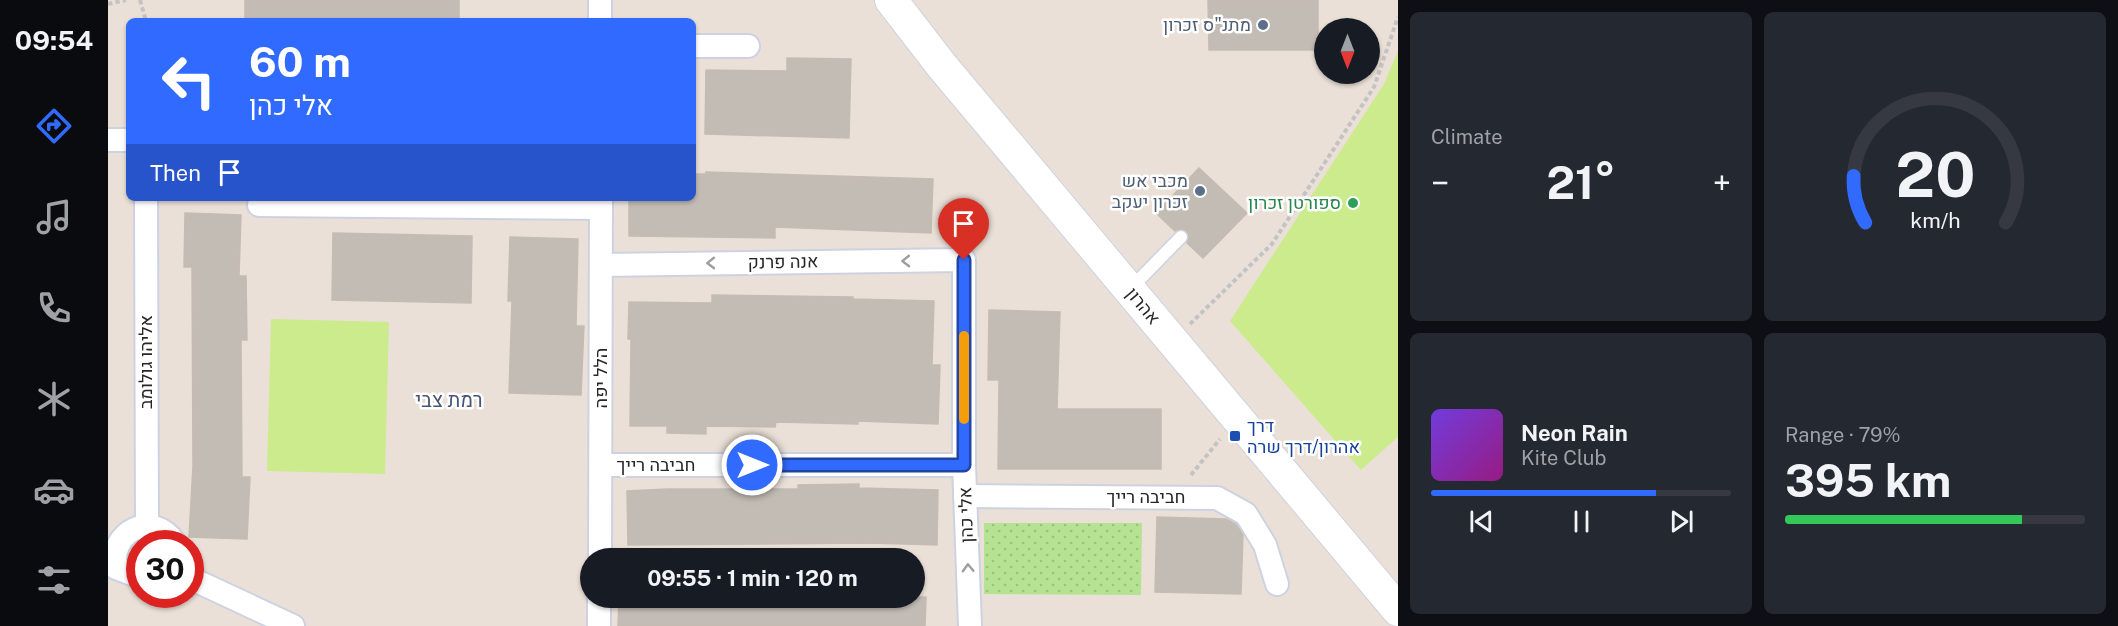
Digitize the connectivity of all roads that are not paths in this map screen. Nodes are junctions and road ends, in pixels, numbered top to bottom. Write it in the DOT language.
graph roads {
  1 [pos="600,0"];
  2 [pos="891,0"];
  3 [pos="600,18"];
  4 [pos="696,46"];
  5 [pos="748,46"];
  6 [pos="108,140"];
  7 [pos="126,140"];
  8 [pos="146,201"];
  9 [pos="601,203"];
  10 [pos="259,205"];
  11 [pos="1181,237"];
  12 [pos="964,260"];
  13 [pos="601,265"];
  14 [pos="1130,290"];
  15 [pos="601,465"];
  16 [pos="964,465"];
  17 [pos="965,496"];
  18 [pos="147,526"];
  19 [pos="162,530"];
  20 [pos="600,548"];
  21 [pos="111,552"];
  22 [pos="126,572"];
  23 [pos="1277,584"];
  24 [pos="204,585"];
  25 [pos="599,608"];
  26 [pos="1398,610"];
  27 [pos="293,626"];
  28 [pos="599,626"];
  29 [pos="970,626"];
  1 -- 3 [label="street"];
  2 -- 14 [label="street, אהרון"];
  4 -- 5 [label="street"];
  6 -- 7 [label="street"];
  8 -- 18 [label="street, אליהו גולומב"];
  9 -- 10 [label="street"];
  9 -- 13 [label="street, הלל יפה"];
  11 -- 14 [label="lane"];
  12 -- 13 [label="street, אנה פרנק, one-way"];
  12 -- 16 [label="street, אלי כהן"];
  13 -- 15 [label="street, הלל יפה"];
  14 -- 26 [label="street, אהרון"];
  15 -- 16 [label="street, חביבה רייך"];
  15 -- 20 [label="street, הלל יפה"];
  16 -- 17 [label="street, אלי כהן"];
  17 -- 23 [label="street, חביבה רייך"];
  29 -- 17 [label="street, אלי כהן, one-way"];
  18 -- 19 [label="street"];
  18 -- 21 [label="street"];
  21 -- 22 [label="street"];
  24 -- 27 [label="street"];
  25 -- 28 [label="street"];
}
